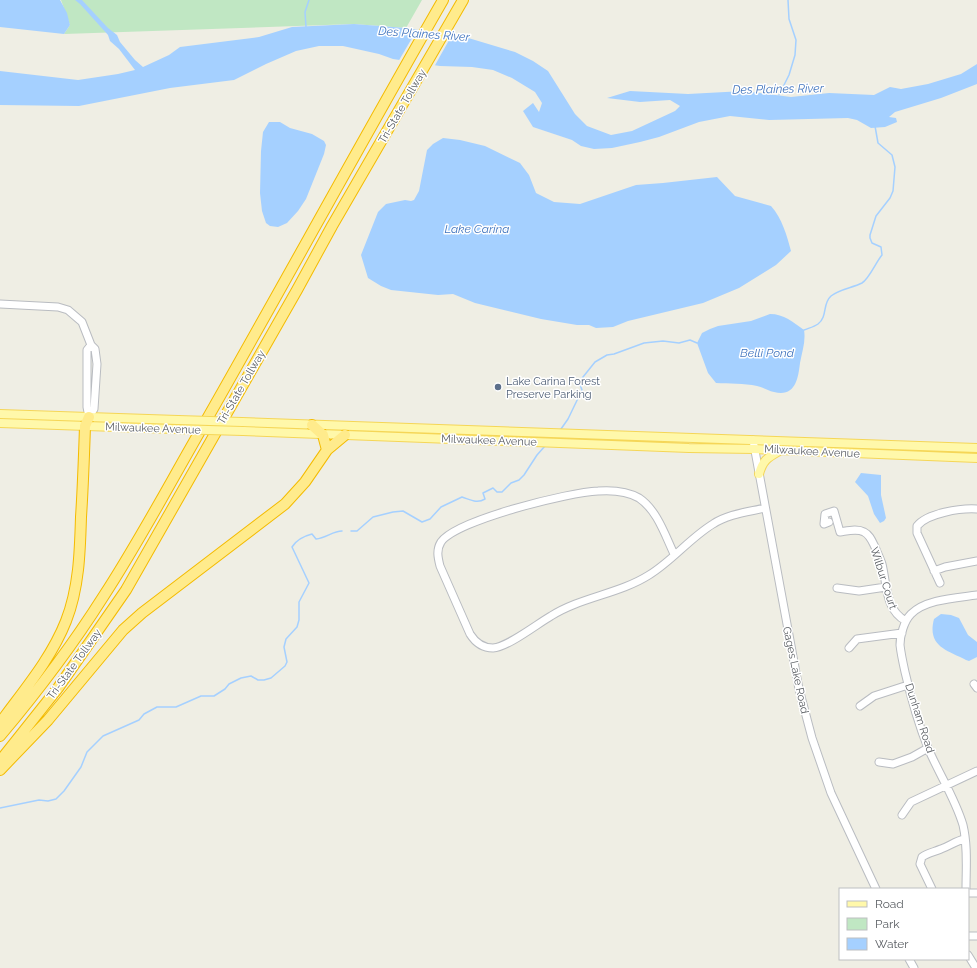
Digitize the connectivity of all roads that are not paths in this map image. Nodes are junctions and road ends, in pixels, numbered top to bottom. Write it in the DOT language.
graph roads {
  1 [pos="443,0"];
  2 [pos="463,0"];
  3 [pos="0,304"];
  4 [pos="0,414"];
  5 [pos="87,421"];
  6 [pos="0,423"];
  7 [pos="312,425"];
  8 [pos="323,435"];
  9 [pos="345,435"];
  10 [pos="753,445"];
  11 [pos="977,448"];
  12 [pos="327,450"];
  13 [pos="781,450"];
  14 [pos="977,458"];
  15 [pos="759,474"];
  16 [pos="765,508"];
  17 [pos="977,509"];
  18 [pos="829,522"];
  19 [pos="674,554"];
  20 [pos="977,562"];
  21 [pos="934,571"];
  22 [pos="940,583"];
  23 [pos="886,587"];
  24 [pos="837,588"];
  25 [pos="977,595"];
  26 [pos="906,622"];
  27 [pos="902,633"];
  28 [pos="849,648"];
  29 [pos="908,685"];
  30 [pos="860,706"];
  31 [pos="0,723"];
  32 [pos="0,736"];
  33 [pos="928,748"];
  34 [pos="0,761"];
  35 [pos="879,762"];
  36 [pos="0,770"];
  37 [pos="977,771"];
  38 [pos="946,786"];
  39 [pos="902,815"];
  40 [pos="965,839"];
  41 [pos="876,888"];
  42 [pos="932,888"];
  43 [pos="966,888"];
  44 [pos="969,957"];
  45 [pos="976,968"];
  1 -- 32 [label="highway, Tri-State Tollway"];
  2 -- 34 [label="highway, Tri-State Tollway"];
  3 -- 5 [label="street"];
  4 -- 5 [label="main road, Milwaukee Avenue"];
  5 -- 6 [label="main road, Milwaukee Avenue"];
  5 -- 7 [label="main road, Milwaukee Avenue, bridge"];
  5 -- 8 [label="main road, Milwaukee Avenue, bridge"];
  5 -- 31 [label="highway"];
  7 -- 8 [label="highway"];
  7 -- 10 [label="main road, Milwaukee Avenue"];
  8 -- 9 [label="main road, Milwaukee Avenue"];
  8 -- 12 [label="highway"];
  9 -- 10 [label="main road, Milwaukee Avenue"];
  9 -- 12 [label="highway"];
  10 -- 11 [label="main road, Milwaukee Avenue"];
  10 -- 13 [label="main road, Milwaukee Avenue"];
  10 -- 15 [label="street, Gages Lake Road"];
  12 -- 36 [label="highway"];
  13 -- 14 [label="main road, Milwaukee Avenue"];
  13 -- 15 [label="main road"];
  15 -- 16 [label="street, Gages Lake Road"];
  16 -- 19 [label="street"];
  16 -- 41 [label="street, Gages Lake Road"];
  17 -- 21 [label="street"];
  18 -- 23 [label="street, Wilbur Court"];
  19 -- 19 [label="street"];
  20 -- 21 [label="street"];
  21 -- 22 [label="street"];
  23 -- 24 [label="street"];
  23 -- 26 [label="street, Wilbur Court"];
  25 -- 26 [label="street, Dunham Road"];
  26 -- 27 [label="street, Dunham Road"];
  27 -- 28 [label="street"];
  27 -- 29 [label="street, Dunham Road"];
  29 -- 30 [label="street"];
  29 -- 33 [label="street, Dunham Road"];
  33 -- 35 [label="street"];
  33 -- 38 [label="street, Dunham Road"];
  37 -- 38 [label="street"];
  38 -- 39 [label="street"];
  38 -- 40 [label="street, Dunham Road"];
  40 -- 42 [label="street"];
  40 -- 43 [label="street, Dunham Road"];
  44 -- 45 [label="street"];
}
